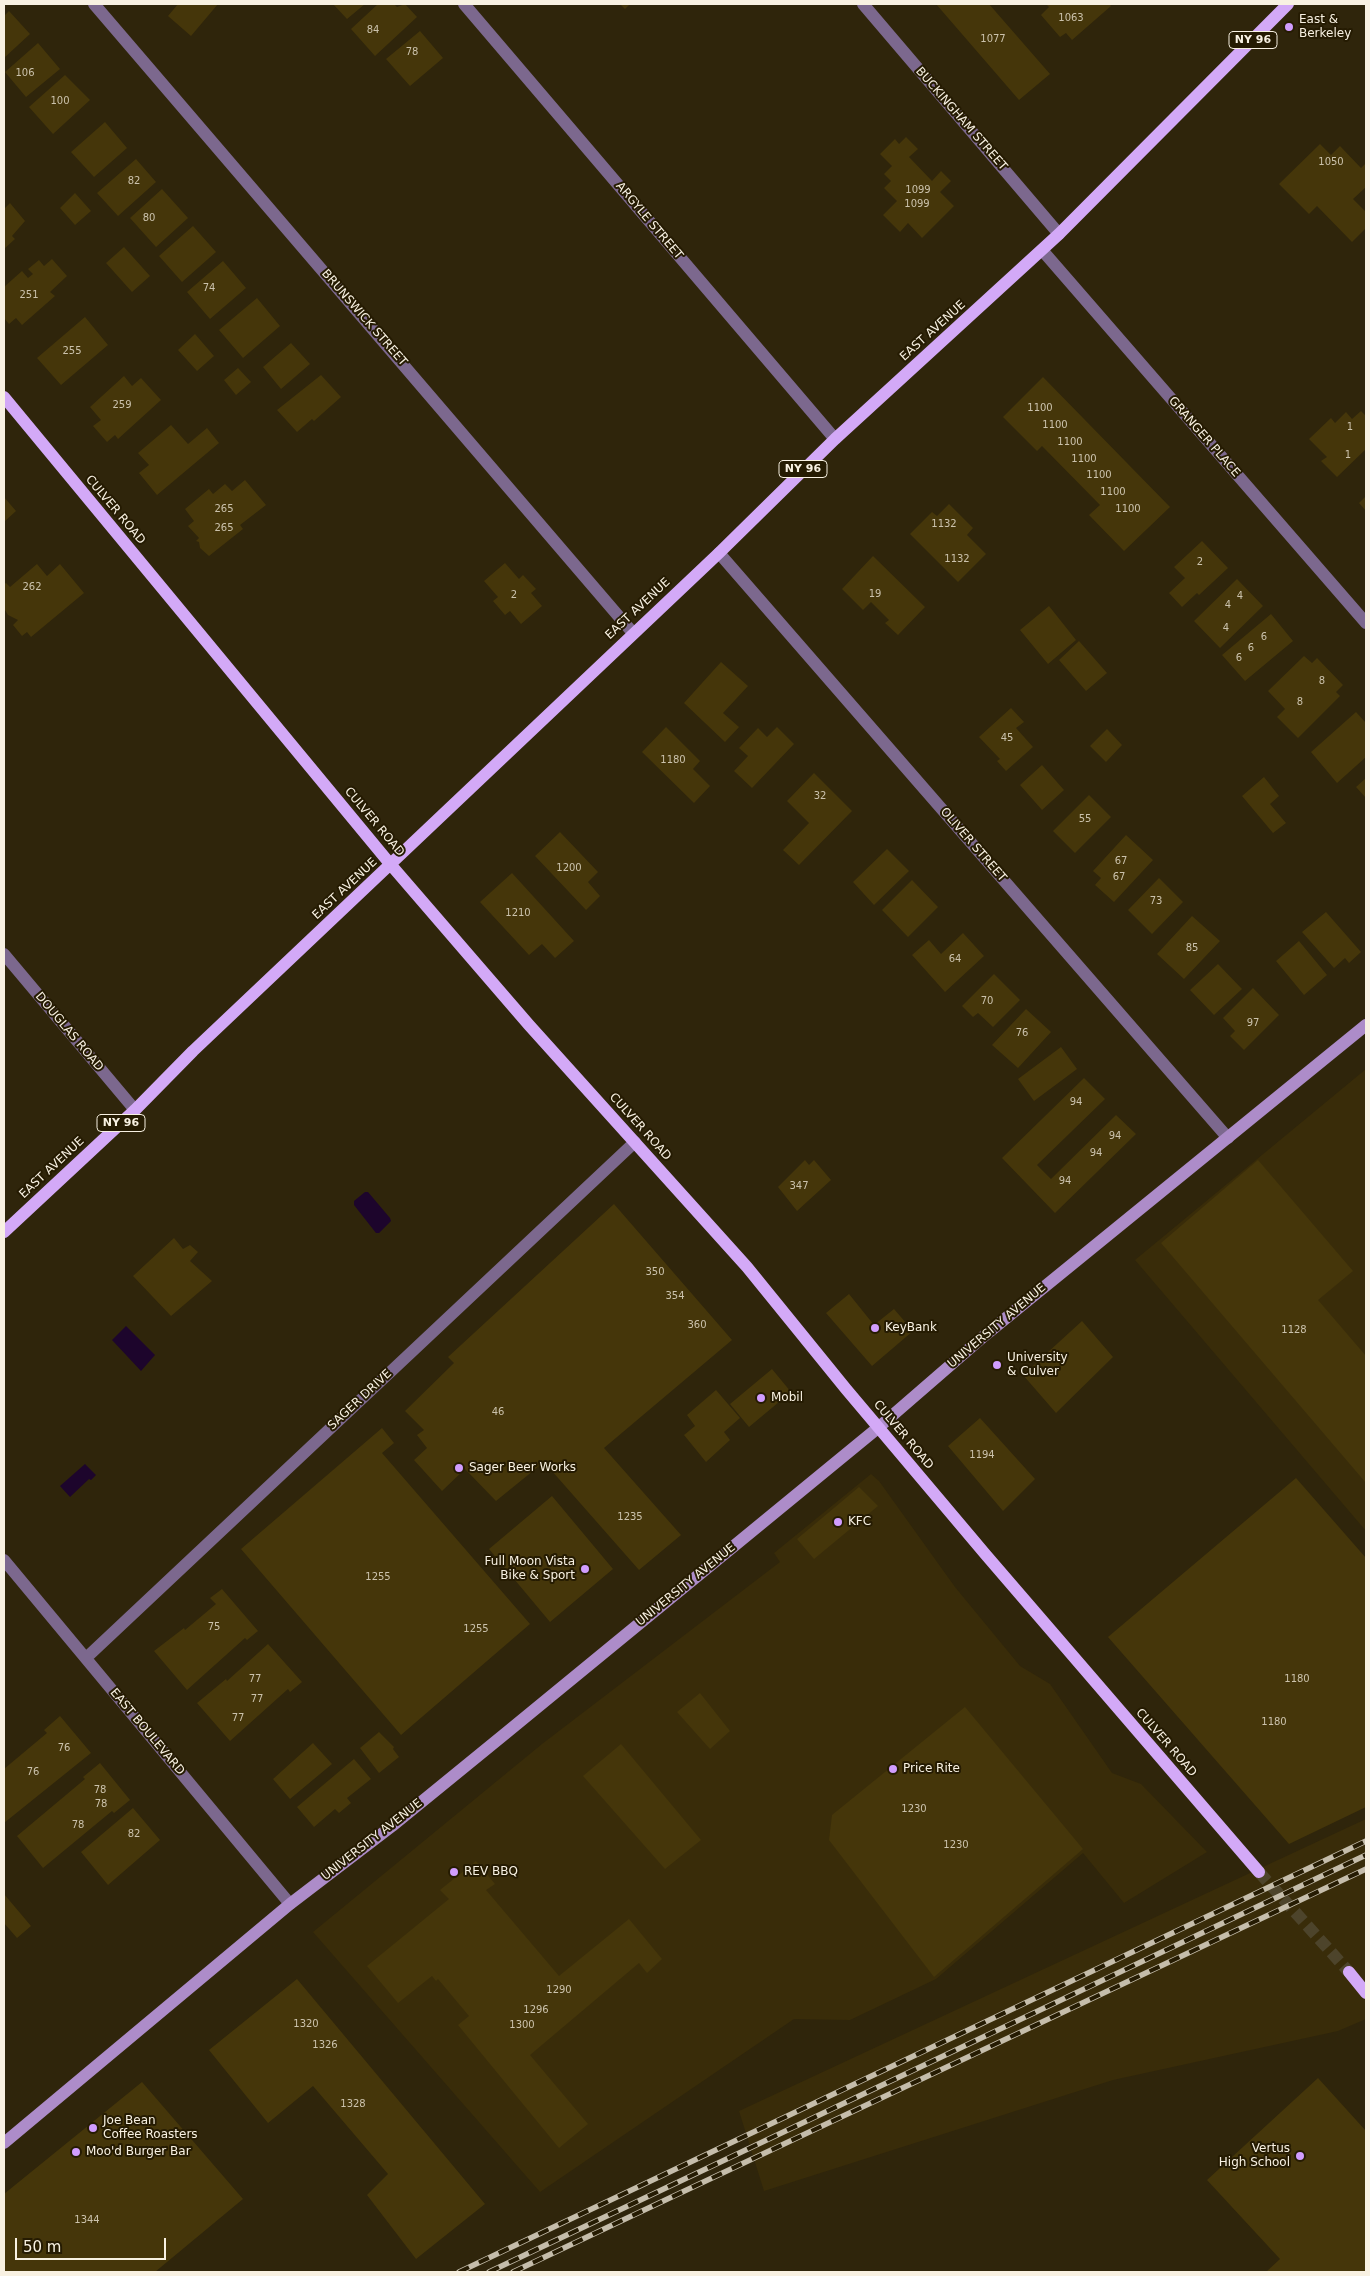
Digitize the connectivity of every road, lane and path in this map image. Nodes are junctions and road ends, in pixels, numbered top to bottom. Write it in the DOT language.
graph roads {
  1 [pos="94,4"];
  2 [pos="464,4"];
  3 [pos="863,4"];
  4 [pos="1288,4"];
  5 [pos="1059,234"];
  6 [pos="1042,250"];
  7 [pos="4,397"];
  8 [pos="834,439"];
  9 [pos="719,553"];
  10 [pos="1366,623"];
  11 [pos="633,633"];
  12 [pos="391,864"];
  13 [pos="4,954"];
  14 [pos="1366,1025"];
  15 [pos="135,1110"];
  16 [pos="1228,1138"];
  17 [pos="635,1142"];
  18 [pos="4,1232"];
  19 [pos="879,1427"];
  20 [pos="4,1560"];
  21 [pos="86,1658"];
  22 [pos="1259,1872"];
  23 [pos="290,1904"];
  24 [pos="1349,1972"];
  25 [pos="1366,1993"];
  26 [pos="4,2143"];
  1 -- 11 [label="street, BRUNSWICK STREET"];
  2 -- 8 [label="street, ARGYLE STREET"];
  3 -- 5 [label="street, BUCKINGHAM STREET"];
  4 -- 5 [label="main road, EAST AVENUE / NY 96"];
  5 -- 6 [label="main road, EAST AVENUE / NY 96"];
  6 -- 8 [label="main road, EAST AVENUE / NY 96"];
  6 -- 10 [label="street, GRANGER PLACE"];
  7 -- 12 [label="main road, CULVER ROAD"];
  8 -- 9 [label="main road, EAST AVENUE / NY 96"];
  9 -- 11 [label="main road, EAST AVENUE / NY 96"];
  9 -- 16 [label="street, OLIVER STREET"];
  11 -- 12 [label="main road, EAST AVENUE / NY 96"];
  12 -- 15 [label="main road, EAST AVENUE / NY 96"];
  12 -- 17 [label="main road, CULVER ROAD"];
  13 -- 15 [label="street, DOUGLAS ROAD"];
  14 -- 16 [label="main road, UNIVERSITY AVENUE"];
  15 -- 18 [label="main road, EAST AVENUE / NY 96"];
  16 -- 19 [label="main road, UNIVERSITY AVENUE"];
  17 -- 19 [label="main road, CULVER ROAD"];
  17 -- 21 [label="street, SAGER DRIVE"];
  19 -- 22 [label="main road, CULVER ROAD"];
  19 -- 23 [label="main road, UNIVERSITY AVENUE"];
  20 -- 21 [label="street, EAST BOULEVARD"];
  21 -- 23 [label="street, EAST BOULEVARD"];
  23 -- 26 [label="main road, UNIVERSITY AVENUE"];
  24 -- 25 [label="main road"];
}
